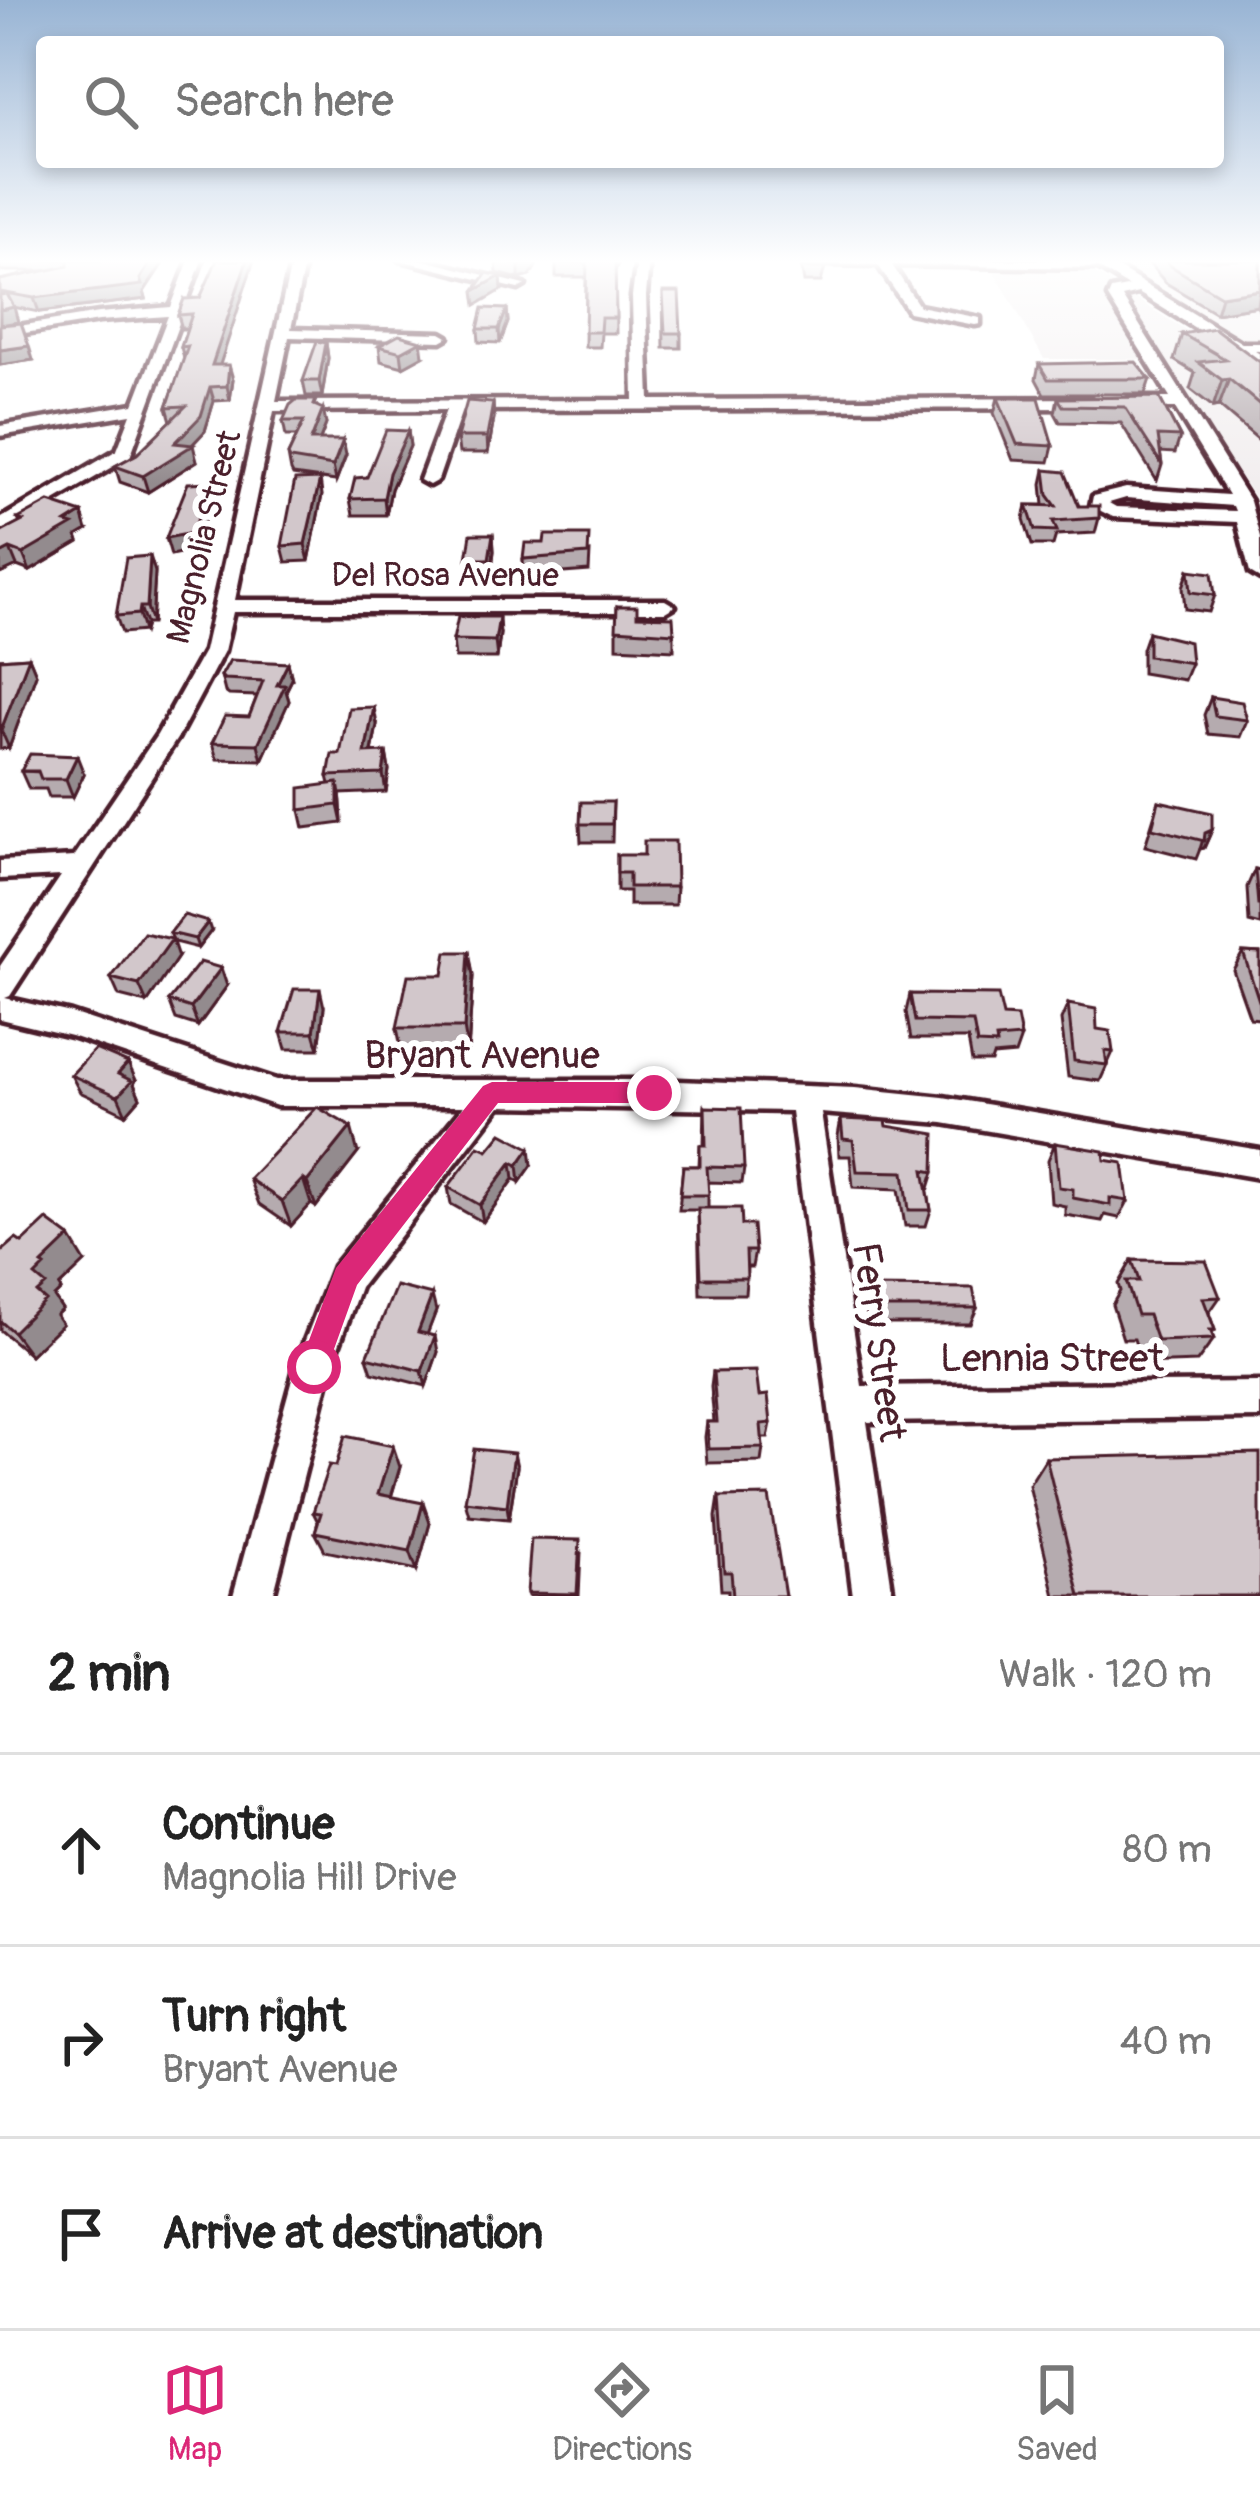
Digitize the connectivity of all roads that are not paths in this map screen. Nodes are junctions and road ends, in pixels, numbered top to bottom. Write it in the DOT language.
graph roads {
  1 [pos="169,334"];
  2 [pos="285,334"];
  3 [pos="343,334"];
  4 [pos="640,334"];
  5 [pos="1138,334"];
  6 [pos="1213,334"];
  7 [pos="441,337"];
  8 [pos="1260,346"];
  9 [pos="1235,347"];
  10 [pos="1260,362"];
  11 [pos="1181,403"];
  12 [pos="456,405"];
  13 [pos="642,405"];
  14 [pos="269,406"];
  15 [pos="143,407"];
  16 [pos="0,431"];
  17 [pos="429,480"];
  18 [pos="1244,509"];
  19 [pos="0,527"];
  20 [pos="1260,573"];
  21 [pos="226,606"];
  22 [pos="664,607"];
  23 [pos="81,866"];
  24 [pos="0,870"];
  25 [pos="0,988"];
  26 [pos="0,1008"];
  27 [pos="492,1093"];
  28 [pos="804,1099"];
  29 [pos="1260,1164"];
  30 [pos="1260,1400"];
  31 [pos="845,1404"];
  32 [pos="253,1596"];
  33 [pos="873,1596"];
  1 -- 15 [label="street"];
  2 -- 14 [label="street, Magnolia Street"];
  3 -- 7 [label="street"];
  4 -- 13 [label="street"];
  5 -- 11 [label="street"];
  6 -- 9 [label="main road"];
  8 -- 9 [label="street"];
  9 -- 10 [label="main road"];
  11 -- 13 [label="street"];
  11 -- 18 [label="street"];
  12 -- 13 [label="street"];
  12 -- 14 [label="street"];
  12 -- 17 [label="street"];
  14 -- 21 [label="street, Magnolia Street"];
  15 -- 16 [label="street"];
  15 -- 19 [label="street"];
  18 -- 18 [label="street"];
  18 -- 20 [label="street"];
  21 -- 22 [label="street, Del Rosa Avenue"];
  21 -- 23 [label="street, Magnolia Street"];
  23 -- 24 [label="street"];
  23 -- 25 [label="street, Magnolia Street"];
  26 -- 27 [label="street, Bryant Avenue"];
  27 -- 28 [label="street, Bryant Avenue"];
  27 -- 32 [label="street"];
  28 -- 29 [label="street, Bryant Avenue"];
  28 -- 31 [label="street, Ferry Street"];
  30 -- 31 [label="street, Lennia Street"];
  31 -- 33 [label="street, Ferry Street"];
}
